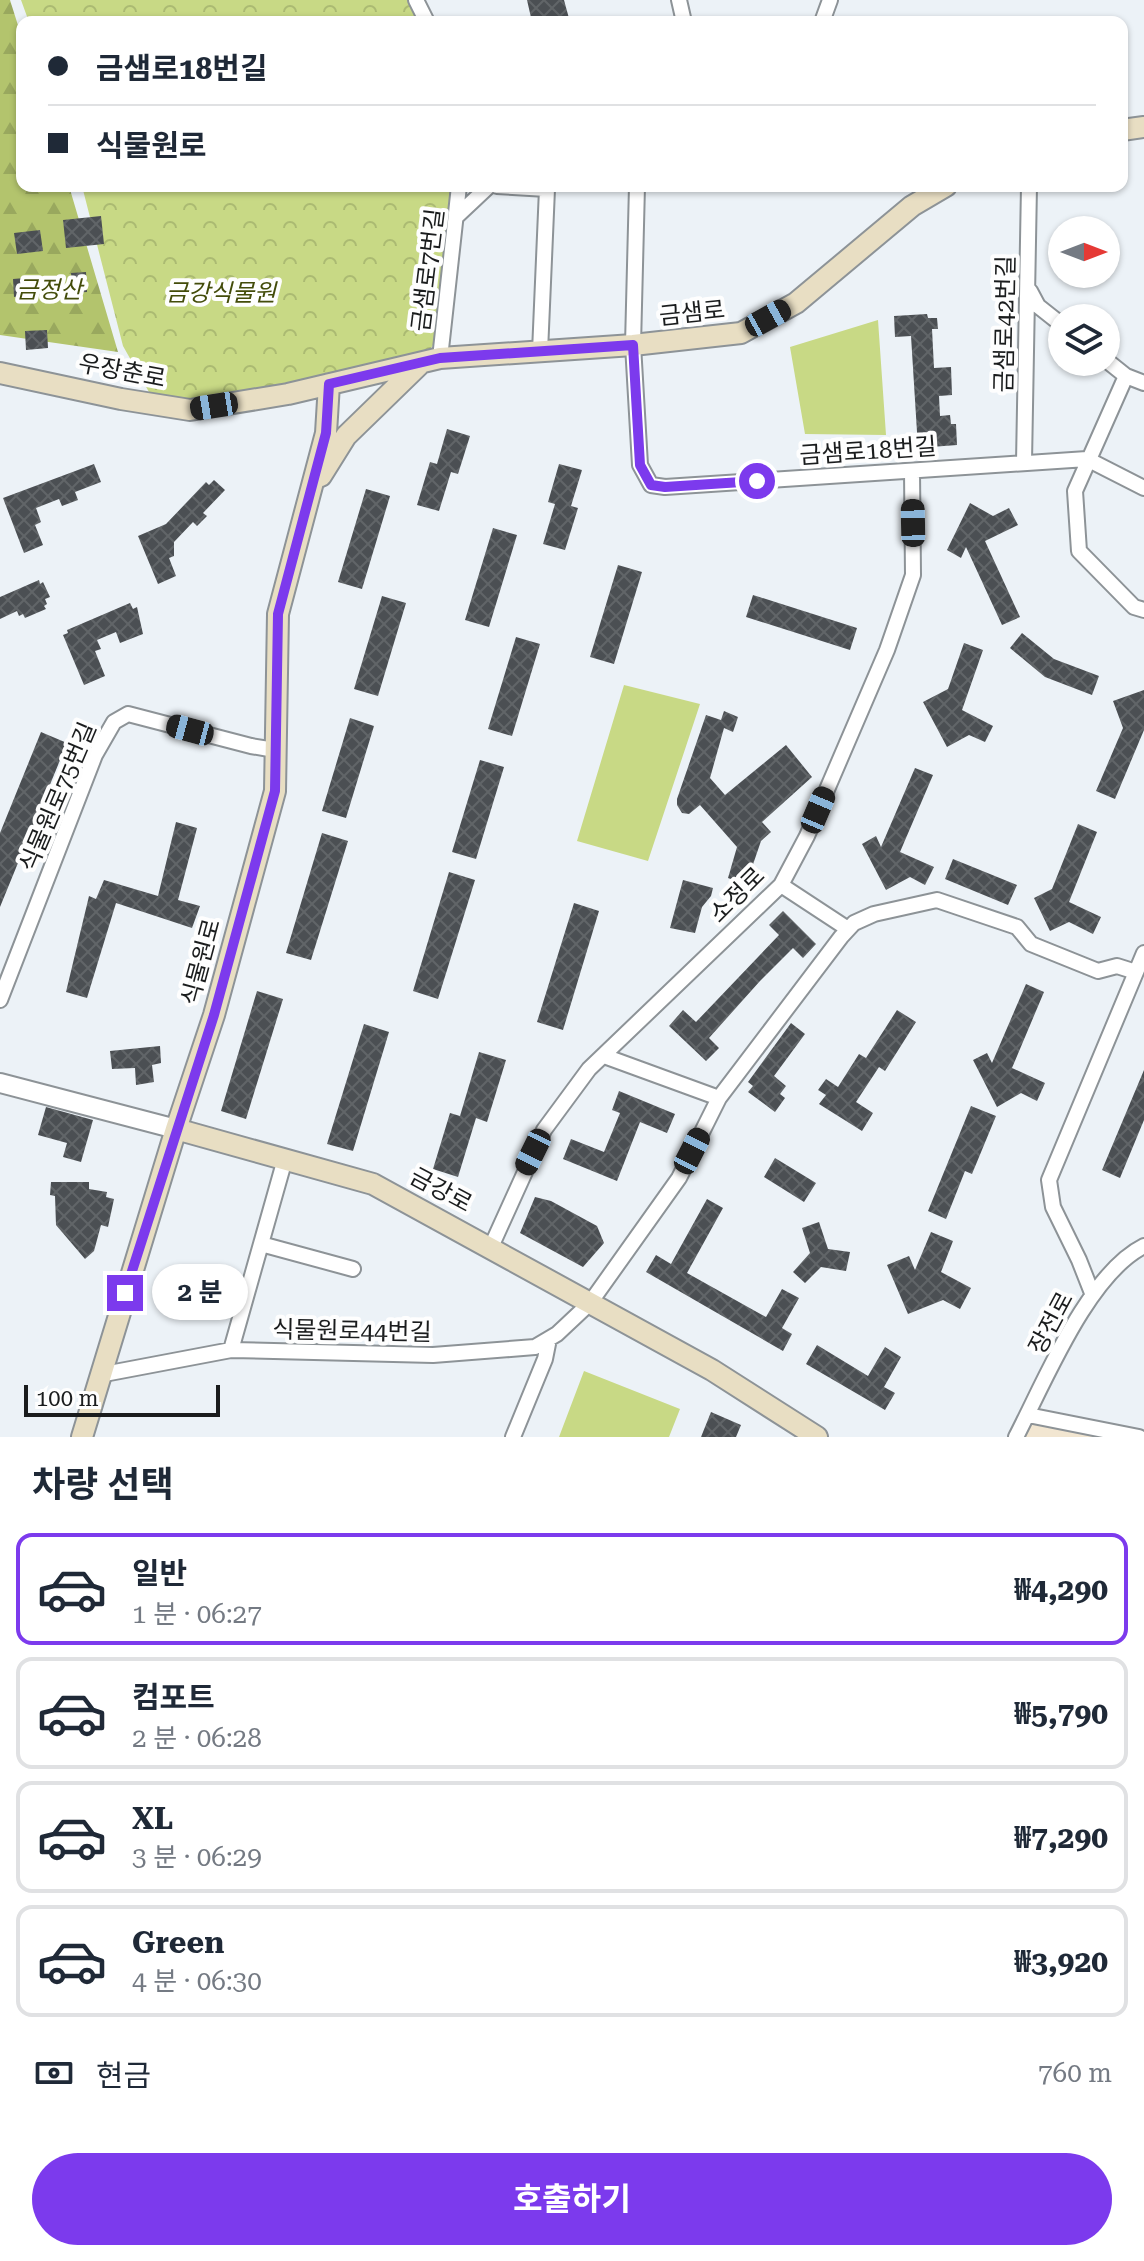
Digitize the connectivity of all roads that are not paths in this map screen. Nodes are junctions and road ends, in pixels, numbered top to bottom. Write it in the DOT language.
graph roads {
  1 [pos="458,192"];
  2 [pos="483,192"];
  3 [pos="547,192"];
  4 [pos="637,192"];
  5 [pos="936,192"];
  6 [pos="1029,192"];
  7 [pos="456,217"];
  8 [pos="1028,287"];
  9 [pos="1048,314"];
  10 [pos="633,345"];
  11 [pos="540,352"];
  12 [pos="430,361"];
  13 [pos="1120,371"];
  14 [pos="0,373"];
  15 [pos="1126,376"];
  16 [pos="1144,383"];
  17 [pos="329,384"];
  18 [pos="1087,459"];
  19 [pos="1024,462"];
  20 [pos="912,471"];
  21 [pos="1144,488"];
  22 [pos="313,489"];
  23 [pos="1144,610"];
  24 [pos="275,750"];
  25 [pos="781,885"];
  26 [pos="848,929"];
  27 [pos="1144,953"];
  28 [pos="1136,972"];
  29 [pos="0,1000"];
  30 [pos="604,1056"];
  31 [pos="0,1083"];
  32 [pos="719,1098"];
  33 [pos="176,1129"];
  34 [pos="285,1159"];
  35 [pos="261,1244"];
  36 [pos="1144,1246"];
  37 [pos="491,1247"];
  38 [pos="353,1269"];
  39 [pos="1092,1293"];
  40 [pos="590,1303"];
  41 [pos="549,1339"];
  42 [pos="231,1350"];
  43 [pos="99,1375"];
  44 [pos="1028,1415"];
  45 [pos="82,1437"];
  46 [pos="513,1437"];
  47 [pos="817,1437"];
  48 [pos="1016,1437"];
  49 [pos="1139,1437"];
  1 -- 7 [label="street, 금샘로7번길"];
  2 -- 7 [label="street"];
  3 -- 11 [label="street"];
  4 -- 10 [label="street"];
  5 -- 10 [label="main road, 금샘로"];
  6 -- 8 [label="street, 금샘로42번길"];
  7 -- 12 [label="street, 금샘로7번길"];
  8 -- 9 [label="street"];
  8 -- 19 [label="street, 금샘로42번길"];
  10 -- 11 [label="main road, 금샘로"];
  10 -- 20 [label="street, 금샘로18번길"];
  11 -- 12 [label="main road, 금샘로"];
  12 -- 17 [label="main road, 금샘로"];
  12 -- 22 [label="main road, 식물원로"];
  13 -- 15 [label="street"];
  14 -- 17 [label="main road, 우장춘로"];
  15 -- 16 [label="street"];
  15 -- 18 [label="street"];
  17 -- 22 [label="main road, 식물원로"];
  18 -- 19 [label="street, 금샘로18번길"];
  18 -- 21 [label="street, 금샘로18번길"];
  18 -- 23 [label="street"];
  19 -- 20 [label="street, 금샘로18번길"];
  20 -- 25 [label="street, 소정로"];
  22 -- 24 [label="main road, 식물원로"];
  24 -- 29 [label="street, 식물원로75번길"];
  24 -- 33 [label="main road, 식물원로"];
  25 -- 26 [label="street"];
  25 -- 30 [label="street, 소정로"];
  26 -- 28 [label="street"];
  26 -- 32 [label="street, 식물원로44번길"];
  27 -- 28 [label="street"];
  28 -- 39 [label="street"];
  30 -- 32 [label="street"];
  30 -- 37 [label="street, 소정로"];
  31 -- 33 [label="street, 금강로"];
  32 -- 40 [label="street, 식물원로44번길"];
  33 -- 34 [label="main road, 금강로"];
  33 -- 43 [label="main road, 식물원로"];
  34 -- 35 [label="street"];
  34 -- 37 [label="main road, 금강로"];
  35 -- 38 [label="street"];
  35 -- 42 [label="street"];
  36 -- 39 [label="street, 장전로"];
  37 -- 40 [label="main road, 금강로"];
  39 -- 44 [label="street, 장전로"];
  40 -- 41 [label="street, 식물원로44번길"];
  40 -- 47 [label="main road, 금강로"];
  41 -- 42 [label="street, 식물원로44번길"];
  41 -- 46 [label="street"];
  42 -- 43 [label="street, 식물원로44번길"];
  43 -- 45 [label="main road, 식물원로"];
  44 -- 48 [label="street, 장전로"];
  44 -- 49 [label="street"];
}
